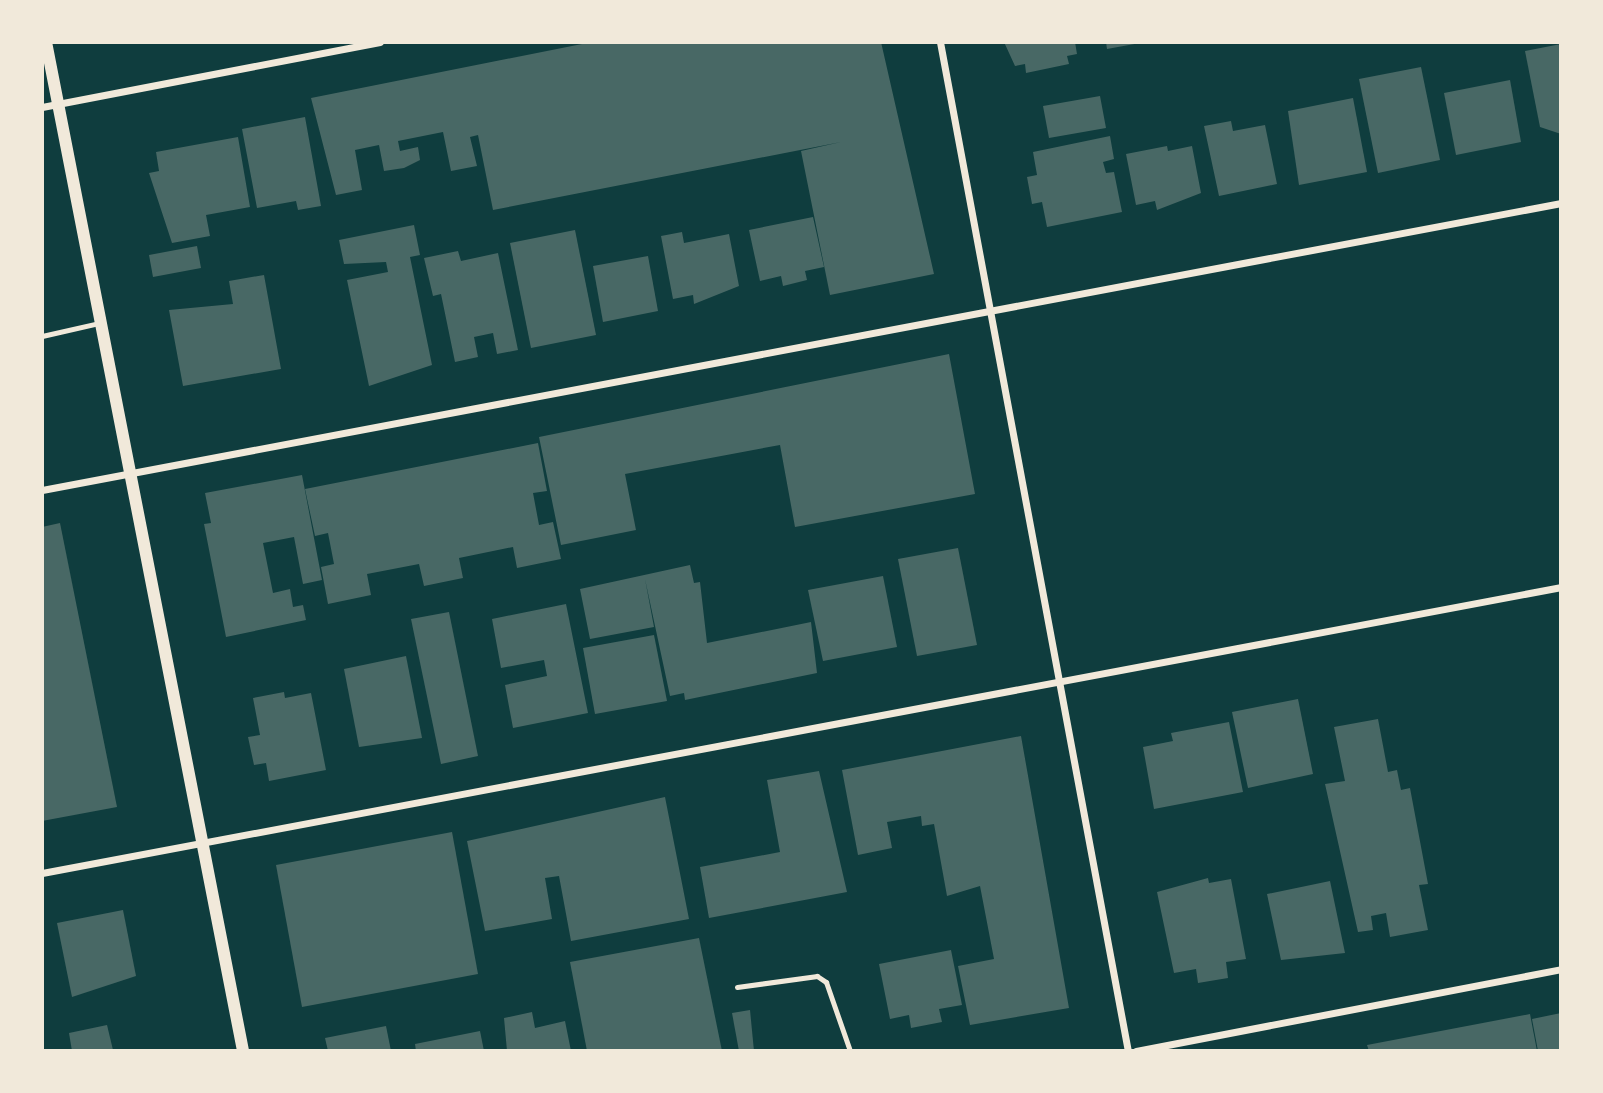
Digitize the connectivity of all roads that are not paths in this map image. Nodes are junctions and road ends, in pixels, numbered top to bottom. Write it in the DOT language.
graph roads {
  1 [pos="46,42"];
  2 [pos="380,42"];
  3 [pos="940,42"];
  4 [pos="58,104"];
  5 [pos="42,107"];
  6 [pos="1561,203"];
  7 [pos="993,315"];
  8 [pos="99,323"];
  9 [pos="42,336"];
  10 [pos="127,474"];
  11 [pos="42,490"];
  12 [pos="1561,587"];
  13 [pos="1063,683"];
  14 [pos="198,843"];
  15 [pos="42,873"];
  16 [pos="1561,969"];
  17 [pos="737,987"];
  18 [pos="243,1051"];
  19 [pos="850,1051"];
  20 [pos="1128,1051"];
  21 [pos="1136,1051"];
  1 -- 4 [label="street"];
  2 -- 4 [label="street"];
  3 -- 7 [label="street"];
  4 -- 5 [label="street"];
  4 -- 8 [label="street"];
  6 -- 7 [label="street"];
  7 -- 10 [label="street"];
  7 -- 13 [label="street"];
  8 -- 9 [label="lane"];
  8 -- 10 [label="street"];
  10 -- 11 [label="street"];
  10 -- 14 [label="street"];
  12 -- 13 [label="street"];
  13 -- 14 [label="street"];
  13 -- 20 [label="street"];
  14 -- 15 [label="street"];
  14 -- 18 [label="street"];
  16 -- 21 [label="street"];
  17 -- 19 [label="lane"];
}
